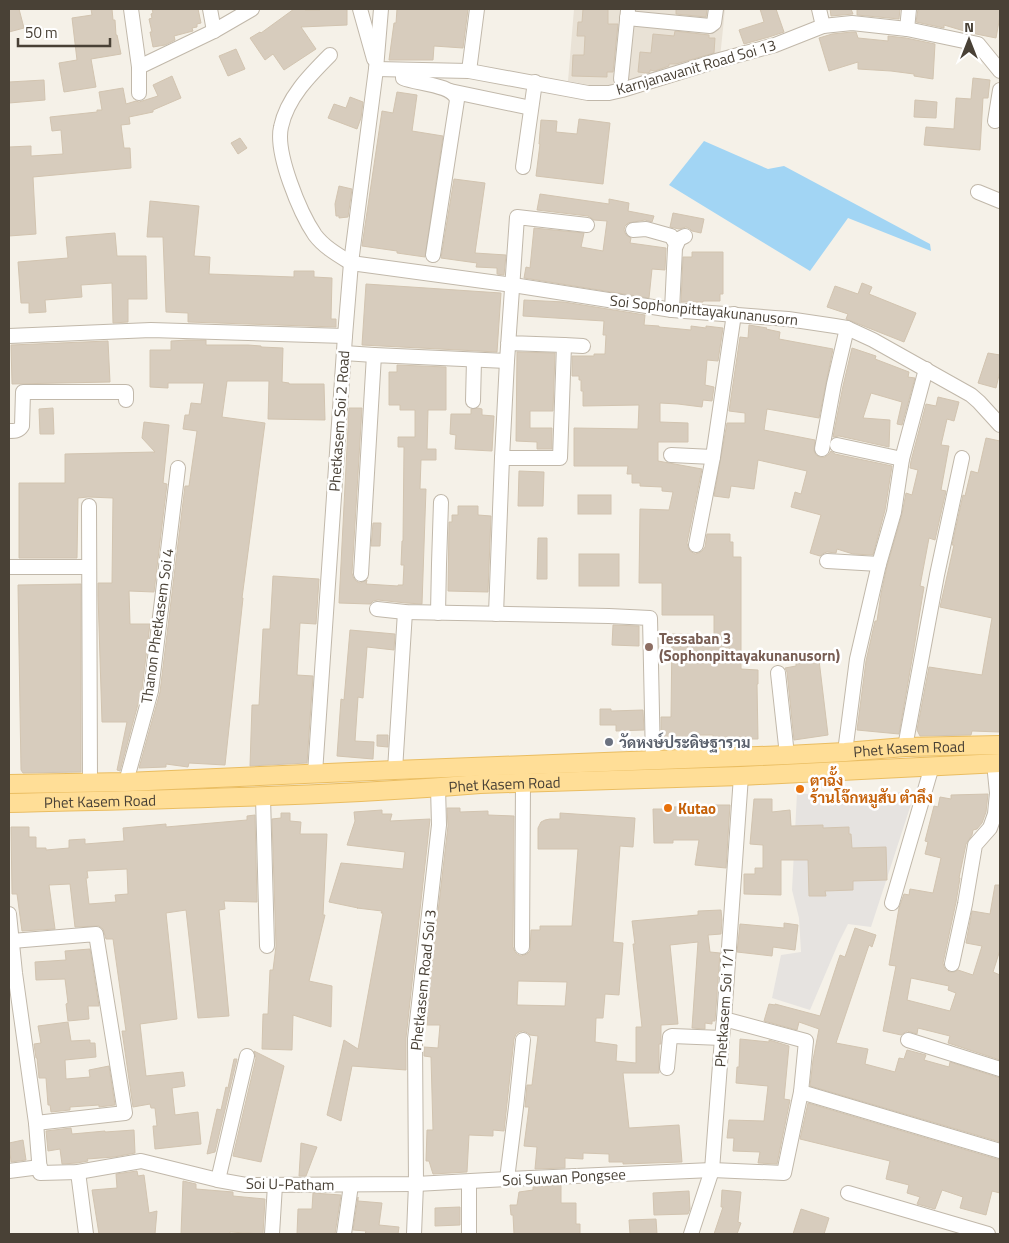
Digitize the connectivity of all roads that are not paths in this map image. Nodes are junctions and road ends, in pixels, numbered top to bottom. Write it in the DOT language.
graph roads {
  1 [pos="131,9"];
  2 [pos="210,9"];
  3 [pos="252,9"];
  4 [pos="360,9"];
  5 [pos="381,9"];
  6 [pos="477,9"];
  7 [pos="716,9"];
  8 [pos="819,9"];
  9 [pos="909,9"];
  10 [pos="628,14"];
  11 [pos="823,26"];
  12 [pos="907,29"];
  13 [pos="214,31"];
  14 [pos="330,55"];
  15 [pos="139,67"];
  16 [pos="376,69"];
  17 [pos="403,70"];
  18 [pos="469,71"];
  19 [pos="1000,71"];
  20 [pos="621,79"];
  21 [pos="535,82"];
  22 [pos="1000,90"];
  23 [pos="450,91"];
  24 [pos="139,93"];
  25 [pos="531,108"];
  26 [pos="995,121"];
  27 [pos="522,167"];
  28 [pos="978,192"];
  29 [pos="1000,201"];
  30 [pos="587,225"];
  31 [pos="633,230"];
  32 [pos="434,255"];
  33 [pos="351,263"];
  34 [pos="512,285"];
  35 [pos="672,310"];
  36 [pos="734,314"];
  37 [pos="847,328"];
  38 [pos="9,336"];
  39 [pos="344,336"];
  40 [pos="508,344"];
  41 [pos="564,345"];
  42 [pos="583,346"];
  43 [pos="344,353"];
  44 [pos="374,355"];
  45 [pos="474,360"];
  46 [pos="507,361"];
  47 [pos="926,369"];
  48 [pos="126,400"];
  49 [pos="473,401"];
  50 [pos="1000,425"];
  51 [pos="9,431"];
  52 [pos="837,445"];
  53 [pos="822,449"];
  54 [pos="671,455"];
  55 [pos="713,457"];
  56 [pos="502,458"];
  57 [pos="962,458"];
  58 [pos="902,459"];
  59 [pos="178,468"];
  60 [pos="441,502"];
  61 [pos="89,506"];
  62 [pos="696,545"];
  63 [pos="827,561"];
  64 [pos="879,564"];
  65 [pos="9,567"];
  66 [pos="89,567"];
  67 [pos="361,574"];
  68 [pos="378,609"];
  69 [pos="405,612"];
  70 [pos="438,613"];
  71 [pos="496,614"];
  72 [pos="778,674"];
  73 [pos="1000,745"];
  74 [pos="905,747"];
  75 [pos="845,752"];
  76 [pos="653,760"];
  77 [pos="997,763"];
  78 [pos="788,764"];
  79 [pos="932,766"];
  80 [pos="395,770"];
  81 [pos="315,774"];
  82 [pos="481,775"];
  83 [pos="741,776"];
  84 [pos="90,782"];
  85 [pos="126,782"];
  86 [pos="522,783"];
  87 [pos="9,784"];
  88 [pos="438,787"];
  89 [pos="263,797"];
  90 [pos="9,804"];
  91 [pos="892,903"];
  92 [pos="9,914"];
  93 [pos="12,941"];
  94 [pos="267,946"];
  95 [pos="522,947"];
  96 [pos="952,964"];
  97 [pos="12,974"];
  98 [pos="724,1019"];
  99 [pos="722,1038"];
  100 [pos="522,1040"];
  101 [pos="908,1040"];
  102 [pos="247,1056"];
  103 [pos="668,1068"];
  104 [pos="1000,1069"];
  105 [pos="801,1092"];
  106 [pos="36,1123"];
  107 [pos="1000,1151"];
  108 [pos="40,1167"];
  109 [pos="9,1170"];
  110 [pos="712,1170"];
  111 [pos="78,1172"];
  112 [pos="507,1179"];
  113 [pos="218,1180"];
  114 [pos="469,1182"];
  115 [pos="416,1184"];
  116 [pos="275,1185"];
  117 [pos="351,1185"];
  118 [pos="848,1193"];
  119 [pos="86,1234"];
  120 [pos="272,1234"];
  121 [pos="344,1234"];
  122 [pos="414,1234"];
  123 [pos="469,1234"];
  124 [pos="691,1234"];
  125 [pos="988,1234"];
  1 -- 15 [label="street"];
  2 -- 13 [label="street"];
  3 -- 13 [label="street"];
  4 -- 16 [label="street"];
  5 -- 16 [label="street, Phetkasem Soi 2 Road"];
  6 -- 18 [label="street"];
  7 -- 10 [label="street"];
  8 -- 11 [label="street"];
  9 -- 12 [label="street"];
  10 -- 20 [label="street"];
  11 -- 12 [label="street, Karnjanavanit Road Soi 13"];
  11 -- 21 [label="street, Karnjanavanit Road Soi 13"];
  12 -- 19 [label="street, Karnjanavanit Road Soi 13"];
  13 -- 15 [label="street"];
  14 -- 33 [label="street"];
  15 -- 24 [label="street"];
  16 -- 17 [label="street, Karnjanavanit Road Soi 13"];
  16 -- 33 [label="street, Phetkasem Soi 2 Road"];
  17 -- 18 [label="street, Karnjanavanit Road Soi 13"];
  17 -- 23 [label="street"];
  18 -- 21 [label="street, Karnjanavanit Road Soi 13"];
  21 -- 25 [label="street"];
  22 -- 26 [label="street"];
  23 -- 25 [label="street"];
  23 -- 32 [label="street"];
  25 -- 27 [label="street"];
  28 -- 29 [label="street"];
  30 -- 34 [label="street"];
  31 -- 35 [label="street"];
  33 -- 34 [label="street, Soi Sophonpittayakunanusorn"];
  33 -- 39 [label="street, Phetkasem Soi 2 Road"];
  34 -- 35 [label="street, Soi Sophonpittayakunanusorn"];
  34 -- 40 [label="street"];
  35 -- 36 [label="street, Soi Sophonpittayakunanusorn"];
  36 -- 37 [label="street, Soi Sophonpittayakunanusorn"];
  36 -- 55 [label="street"];
  37 -- 47 [label="street, Soi Sophonpittayakunanusorn"];
  37 -- 53 [label="street"];
  38 -- 39 [label="street"];
  39 -- 43 [label="street, Phetkasem Soi 2 Road"];
  40 -- 41 [label="street"];
  40 -- 46 [label="street"];
  41 -- 42 [label="street"];
  41 -- 56 [label="street"];
  43 -- 44 [label="street"];
  43 -- 81 [label="street, Phetkasem Soi 2 Road"];
  44 -- 45 [label="street"];
  44 -- 67 [label="street"];
  45 -- 46 [label="street"];
  45 -- 49 [label="street"];
  46 -- 56 [label="street"];
  47 -- 50 [label="street, Soi Sophonpittayakunanusorn"];
  47 -- 58 [label="street"];
  48 -- 51 [label="street"];
  52 -- 58 [label="street"];
  54 -- 55 [label="street"];
  55 -- 62 [label="street"];
  56 -- 71 [label="street"];
  57 -- 74 [label="street"];
  58 -- 64 [label="street"];
  59 -- 85 [label="street, Thanon Phetkasem Soi 4"];
  60 -- 70 [label="street"];
  61 -- 66 [label="street"];
  63 -- 64 [label="street"];
  64 -- 75 [label="street"];
  65 -- 66 [label="street"];
  66 -- 84 [label="street"];
  68 -- 69 [label="street"];
  69 -- 70 [label="street"];
  69 -- 80 [label="street"];
  70 -- 71 [label="street"];
  71 -- 76 [label="street"];
  72 -- 78 [label="street"];
  73 -- 74 [label="main road, Phet Kasem Road"];
  74 -- 75 [label="main road, Phet Kasem Road"];
  75 -- 78 [label="main road, Phet Kasem Road"];
  76 -- 78 [label="main road, Phet Kasem Road"];
  76 -- 82 [label="main road, Phet Kasem Road"];
  77 -- 79 [label="main road, Phet Kasem Road"];
  77 -- 96 [label="street"];
  78 -- 79 [label="main road, Phet Kasem Road"];
  78 -- 83 [label="main road, Phet Kasem Road"];
  79 -- 91 [label="street"];
  80 -- 81 [label="main road, Phet Kasem Road"];
  80 -- 82 [label="main road, Phet Kasem Road"];
  81 -- 85 [label="main road, Phet Kasem Road"];
  82 -- 86 [label="main road, Phet Kasem Road"];
  82 -- 88 [label="main road, Phet Kasem Road"];
  83 -- 86 [label="main road, Phet Kasem Road"];
  83 -- 98 [label="street, Phetkasem Soi 1/1"];
  84 -- 85 [label="main road, Phet Kasem Road"];
  84 -- 87 [label="main road, Phet Kasem Road"];
  86 -- 95 [label="street"];
  88 -- 89 [label="main road, Phet Kasem Road"];
  88 -- 115 [label="street, Phetkasem Road Soi 3"];
  89 -- 90 [label="main road, Phet Kasem Road"];
  89 -- 94 [label="street"];
  92 -- 93 [label="street"];
  93 -- 97 [label="street"];
  93 -- 106 [label="street"];
  97 -- 106 [label="street"];
  98 -- 99 [label="street, Phetkasem Soi 1/1"];
  98 -- 105 [label="street"];
  99 -- 103 [label="street"];
  99 -- 110 [label="street, Phetkasem Soi 1/1"];
  100 -- 112 [label="street"];
  101 -- 104 [label="street"];
  102 -- 113 [label="street"];
  105 -- 107 [label="street"];
  105 -- 110 [label="street, Soi Suwan Pongsee"];
  106 -- 108 [label="street"];
  108 -- 109 [label="street"];
  108 -- 111 [label="street, Soi U-Patham"];
  110 -- 112 [label="street, Soi Suwan Pongsee"];
  110 -- 124 [label="street, Phetkasem Soi 1/1"];
  111 -- 113 [label="street, Soi U-Patham"];
  111 -- 119 [label="street"];
  112 -- 114 [label="street, Soi Suwan Pongsee"];
  113 -- 116 [label="street, Soi U-Patham"];
  114 -- 115 [label="street, Soi Suwan Pongsee"];
  114 -- 123 [label="street"];
  115 -- 117 [label="street, Soi U-Patham"];
  115 -- 122 [label="street, Phetkasem Road Soi 3"];
  116 -- 117 [label="street, Soi U-Patham"];
  116 -- 120 [label="street"];
  117 -- 121 [label="street"];
  118 -- 125 [label="street"];
}
